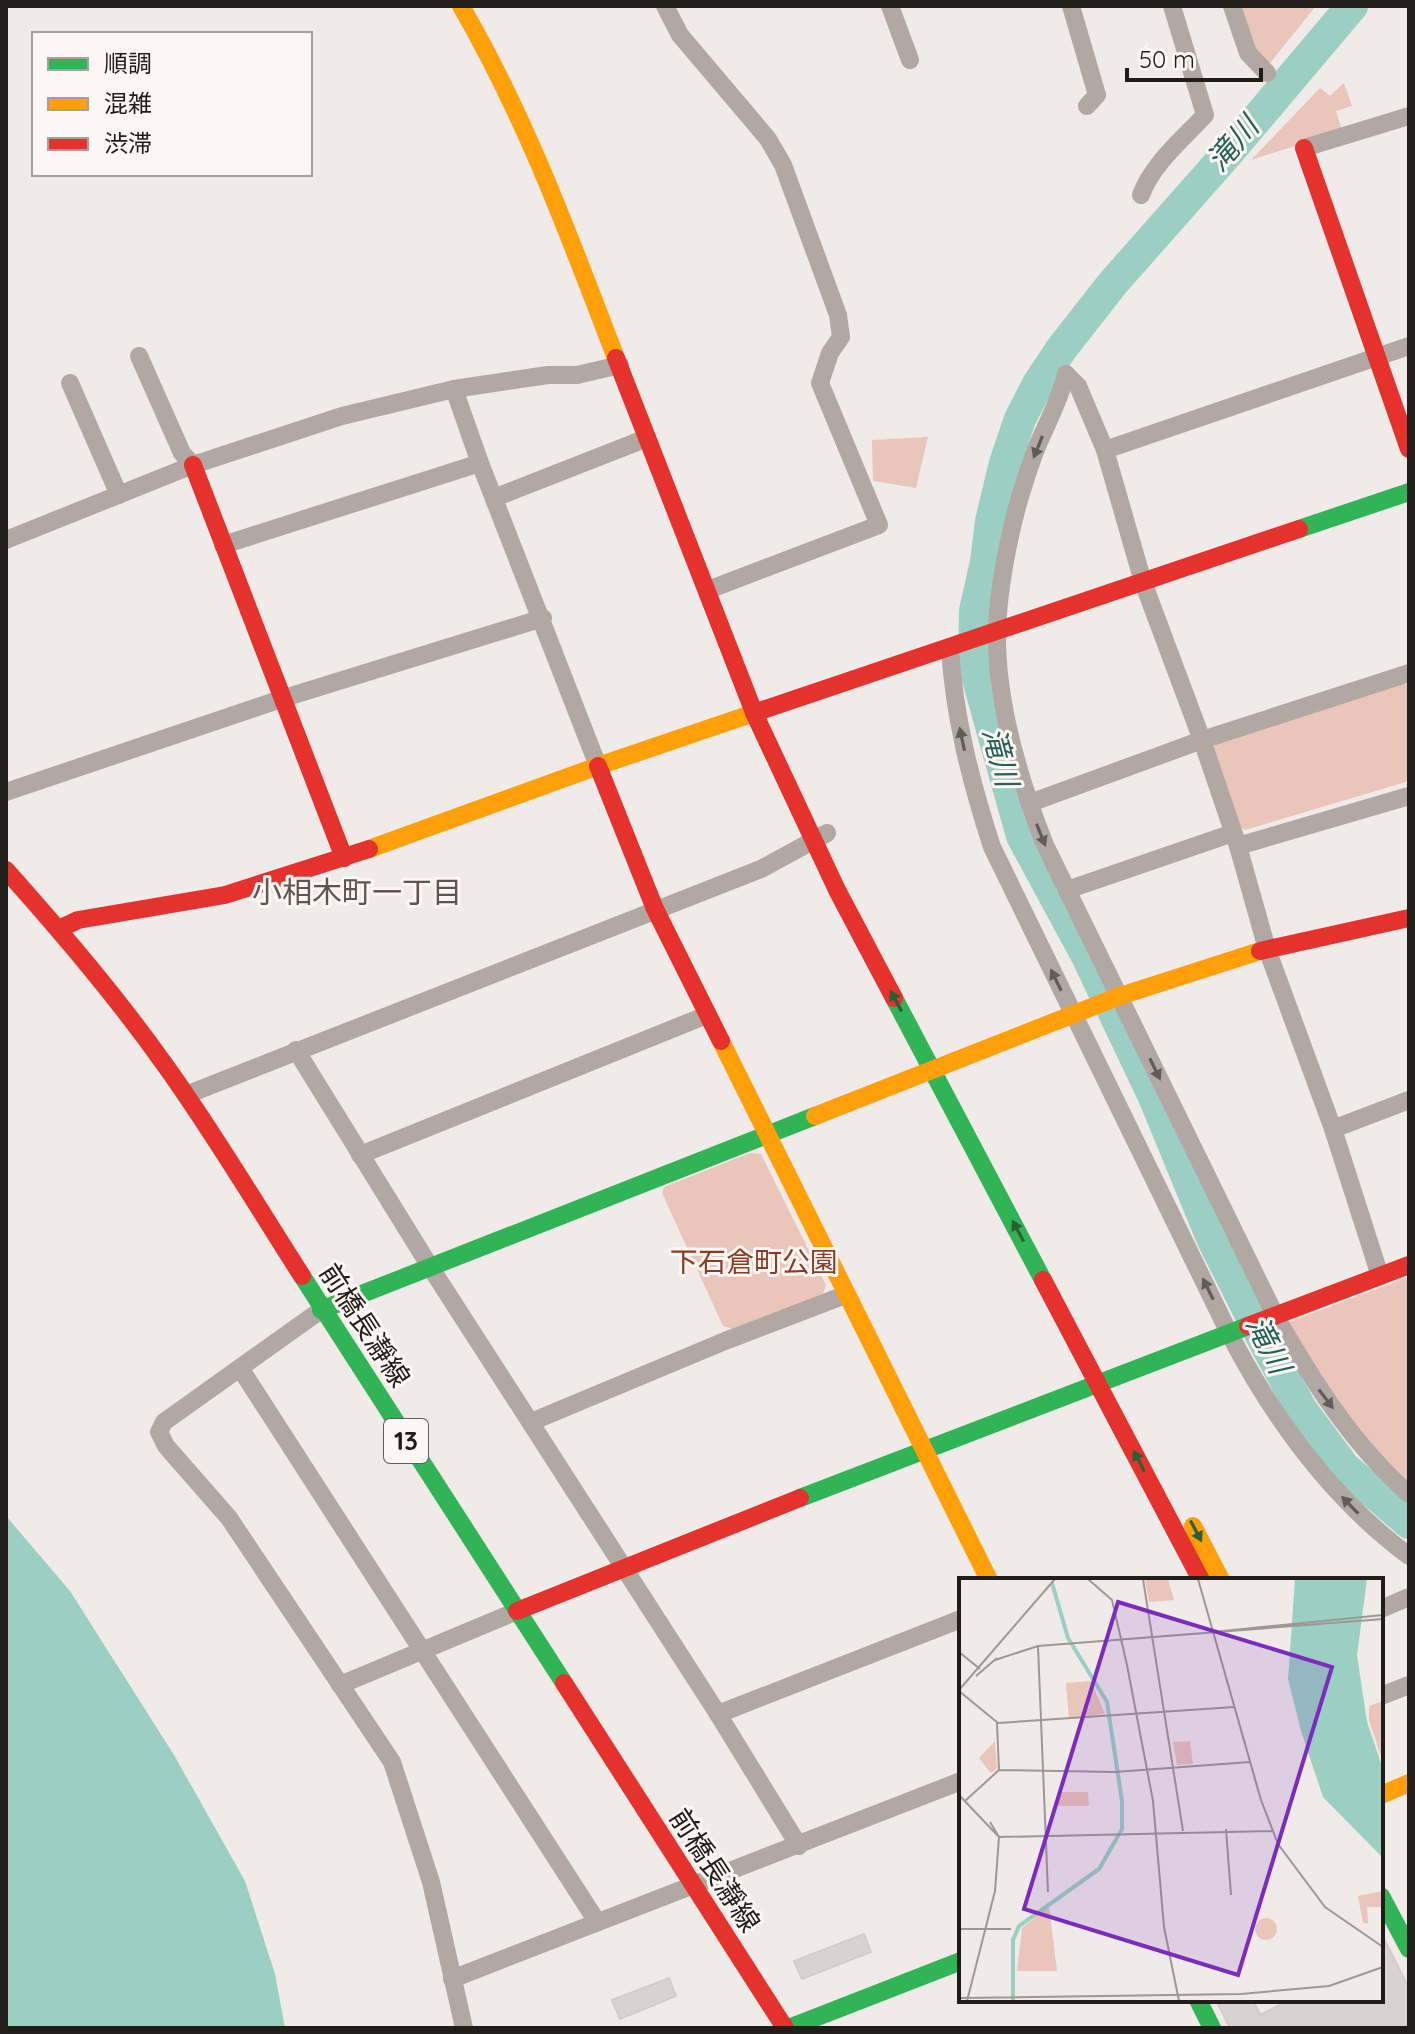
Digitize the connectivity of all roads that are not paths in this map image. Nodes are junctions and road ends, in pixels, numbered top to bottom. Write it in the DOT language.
graph roads {
  1 [pos="461,6"];
  2 [pos="665,6"];
  3 [pos="890,6"];
  4 [pos="1071,6"];
  5 [pos="1172,6"];
  6 [pos="1232,6"];
  7 [pos="910,60"];
  8 [pos="1267,73"];
  9 [pos="1087,106"];
  10 [pos="1409,116"];
  11 [pos="1141,195"];
  12 [pos="1409,346"];
  13 [pos="139,356"];
  14 [pos="1379,357"];
  15 [pos="620,365"];
  16 [pos="70,383"];
  17 [pos="454,389"];
  18 [pos="647,438"];
  19 [pos="1409,449"];
  20 [pos="1105,450"];
  21 [pos="480,463"];
  22 [pos="193,465"];
  23 [pos="1409,492"];
  24 [pos="119,495"];
  25 [pos="494,498"];
  26 [pos="6,540"];
  27 [pos="223,545"];
  28 [pos="1143,582"];
  29 [pos="708,590"];
  30 [pos="543,618"];
  31 [pos="994,633"];
  32 [pos="954,647"];
  33 [pos="1409,673"];
  34 [pos="281,699"];
  35 [pos="755,715"];
  36 [pos="1202,740"];
  37 [pos="598,766"];
  38 [pos="6,792"];
  39 [pos="1409,796"];
  40 [pos="1030,803"];
  41 [pos="821,836"];
  42 [pos="1236,840"];
  43 [pos="344,858"];
  44 [pos="6,870"];
  45 [pos="1067,890"];
  46 [pos="655,909"];
  47 [pos="1409,918"];
  48 [pos="59,929"];
  49 [pos="1267,949"];
  50 [pos="1117,997"];
  51 [pos="1076,1013"];
  52 [pos="707,1015"];
  53 [pos="296,1050"];
  54 [pos="940,1068"];
  55 [pos="186,1095"];
  56 [pos="1409,1100"];
  57 [pos="1333,1129"];
  58 [pos="766,1136"];
  59 [pos="360,1155"];
  60 [pos="429,1265"];
  61 [pos="1409,1265"];
  62 [pos="1380,1276"];
  63 [pos="845,1295"];
  64 [pos="321,1310"];
  65 [pos="1275,1315"];
  66 [pos="1229,1333"];
  67 [pos="240,1368"];
  68 [pos="1107,1380"];
  69 [pos="531,1422"];
  70 [pos="922,1450"];
  71 [pos="1409,1494"];
  72 [pos="1409,1556"];
  73 [pos="623,1570"];
  74 [pos="988,1578"];
  75 [pos="1200,1578"];
  76 [pos="1220,1578"];
  77 [pos="1409,1597"];
  78 [pos="1383,1608"];
  79 [pos="517,1611"];
  80 [pos="959,1620"];
  81 [pos="421,1650"];
  82 [pos="340,1685"];
  83 [pos="1409,1685"];
  84 [pos="1383,1695"];
  85 [pos="718,1714"];
  86 [pos="959,1782"];
  87 [pos="1409,1783"];
  88 [pos="1383,1794"];
  89 [pos="799,1846"];
  90 [pos="692,1887"];
  91 [pos="1383,1900"];
  92 [pos="596,1923"];
  93 [pos="1409,1949"];
  94 [pos="959,1962"];
  95 [pos="452,1979"];
  96 [pos="1199,2002"];
  97 [pos="464,2028"];
  98 [pos="787,2028"];
  99 [pos="1212,2028"];
  1 -- 15 [label="street"];
  2 -- 29 [label="street"];
  3 -- 7 [label="street"];
  4 -- 9 [label="street"];
  5 -- 11 [label="street"];
  6 -- 8 [label="street"];
  10 -- 14 [label="street"];
  12 -- 14 [label="street"];
  13 -- 22 [label="street"];
  14 -- 19 [label="street"];
  14 -- 20 [label="street"];
  15 -- 17 [label="street"];
  15 -- 18 [label="street"];
  16 -- 24 [label="street"];
  17 -- 21 [label="street"];
  17 -- 22 [label="street"];
  18 -- 25 [label="street"];
  18 -- 29 [label="street"];
  20 -- 28 [label="street"];
  20 -- 31 [label="street, one-way"];
  21 -- 25 [label="street"];
  21 -- 27 [label="street"];
  22 -- 24 [label="street"];
  22 -- 27 [label="street"];
  23 -- 28 [label="street"];
  24 -- 26 [label="street"];
  25 -- 30 [label="street"];
  27 -- 34 [label="street"];
  28 -- 31 [label="street"];
  28 -- 36 [label="street"];
  29 -- 35 [label="street"];
  30 -- 34 [label="street"];
  30 -- 37 [label="street"];
  31 -- 32 [label="street"];
  31 -- 40 [label="street"];
  32 -- 35 [label="street"];
  51 -- 32 [label="street, one-way"];
  33 -- 36 [label="street"];
  34 -- 38 [label="street"];
  34 -- 43 [label="street"];
  35 -- 37 [label="street"];
  35 -- 41 [label="street"];
  36 -- 40 [label="street"];
  36 -- 42 [label="street"];
  37 -- 43 [label="street"];
  37 -- 46 [label="street"];
  39 -- 42 [label="street"];
  40 -- 45 [label="street, one-way"];
  41 -- 46 [label="street"];
  41 -- 54 [label="street"];
  42 -- 45 [label="street"];
  42 -- 49 [label="street"];
  43 -- 48 [label="street"];
  44 -- 48 [label="street, 前橋長瀞線 / 13"];
  45 -- 50 [label="street"];
  46 -- 52 [label="street"];
  46 -- 53 [label="street"];
  47 -- 49 [label="street"];
  48 -- 55 [label="street, 前橋長瀞線 / 13"];
  49 -- 50 [label="street"];
  49 -- 57 [label="street"];
  50 -- 51 [label="street"];
  50 -- 65 [label="street, one-way"];
  51 -- 54 [label="street"];
  66 -- 51 [label="street, one-way"];
  52 -- 58 [label="street"];
  52 -- 59 [label="street"];
  53 -- 55 [label="street"];
  53 -- 59 [label="street"];
  54 -- 58 [label="street"];
  54 -- 68 [label="street"];
  55 -- 64 [label="street, 前橋長瀞線 / 13"];
  56 -- 57 [label="street"];
  57 -- 62 [label="street"];
  58 -- 60 [label="street"];
  58 -- 63 [label="street"];
  59 -- 60 [label="street"];
  60 -- 64 [label="street"];
  60 -- 69 [label="street"];
  61 -- 62 [label="street"];
  62 -- 65 [label="street"];
  63 -- 69 [label="street"];
  63 -- 70 [label="street"];
  64 -- 67 [label="street"];
  64 -- 79 [label="street, 前橋長瀞線 / 13"];
  65 -- 66 [label="street"];
  65 -- 71 [label="street, one-way"];
  66 -- 68 [label="street"];
  72 -- 66 [label="street, one-way"];
  67 -- 81 [label="street"];
  67 -- 82 [label="street"];
  68 -- 70 [label="street"];
  75 -- 68 [label="street, one-way"];
  68 -- 76 [label="street, one-way"];
  69 -- 73 [label="street"];
  70 -- 73 [label="street"];
  70 -- 74 [label="street"];
  73 -- 79 [label="street"];
  73 -- 85 [label="street"];
  77 -- 78 [label="street"];
  79 -- 81 [label="street"];
  79 -- 90 [label="street, 前橋長瀞線 / 13"];
  80 -- 85 [label="street"];
  81 -- 82 [label="street"];
  81 -- 92 [label="street"];
  82 -- 95 [label="street"];
  83 -- 84 [label="street"];
  85 -- 89 [label="street"];
  86 -- 89 [label="street"];
  87 -- 88 [label="street"];
  89 -- 90 [label="street"];
  90 -- 92 [label="street"];
  90 -- 98 [label="street, 前橋長瀞線 / 13"];
  91 -- 93 [label="street"];
  92 -- 95 [label="street"];
  94 -- 98 [label="street"];
  95 -- 97 [label="street"];
  96 -- 99 [label="street"];
}
